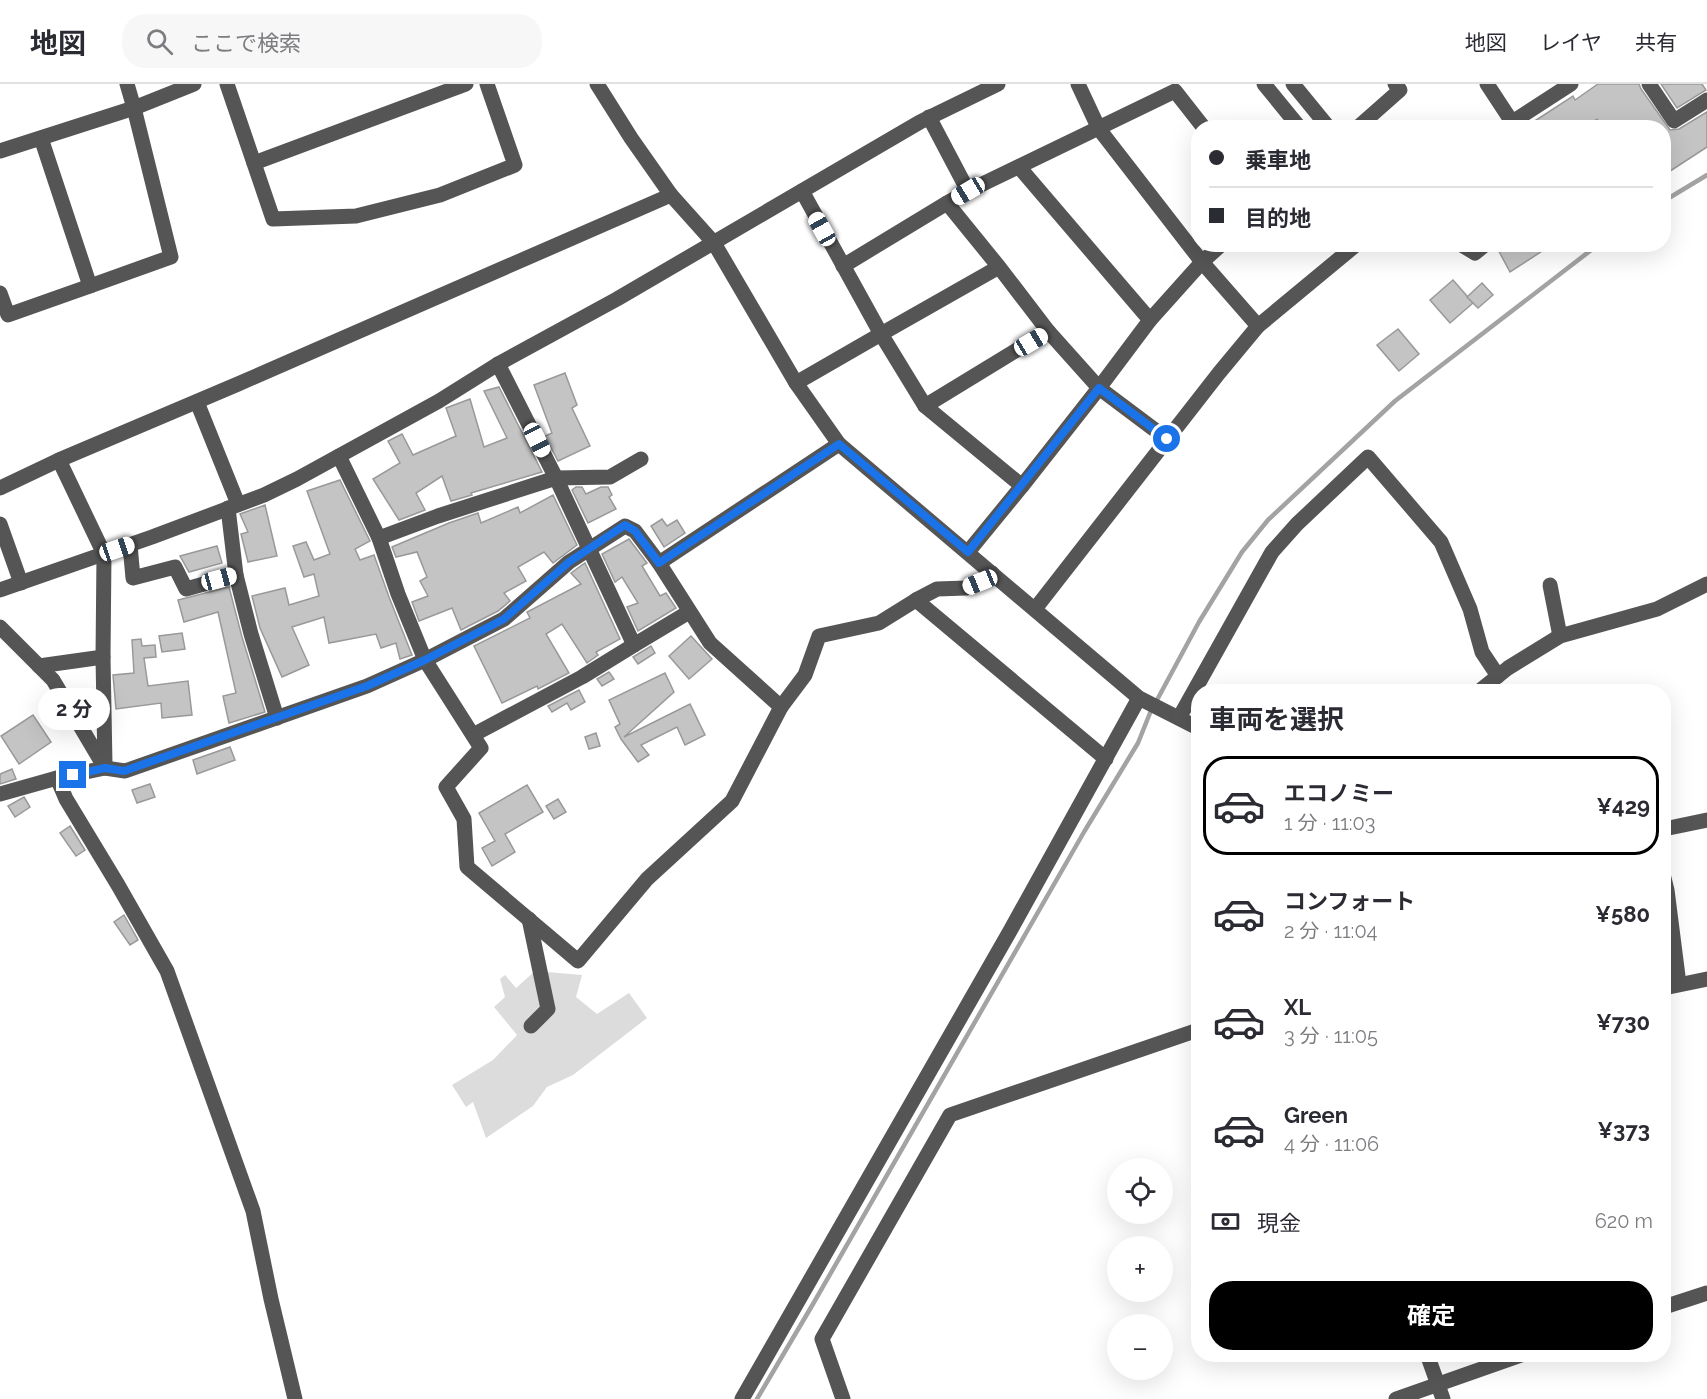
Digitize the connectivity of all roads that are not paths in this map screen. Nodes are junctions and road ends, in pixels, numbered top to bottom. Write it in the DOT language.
graph roads {
  1 [pos="127,84"];
  2 [pos="194,84"];
  3 [pos="227,84"];
  4 [pos="466,84"];
  5 [pos="487,84"];
  6 [pos="597,84"];
  7 [pos="998,84"];
  8 [pos="1078,84"];
  9 [pos="1264,84"];
  10 [pos="1293,84"];
  11 [pos="1487,84"];
  12 [pos="1571,84"];
  13 [pos="1649,84"];
  14 [pos="1402,86"];
  15 [pos="1180,87"];
  16 [pos="1707,100"];
  17 [pos="134,108"];
  18 [pos="929,117"];
  19 [pos="1199,120"];
  20 [pos="1293,120"];
  21 [pos="1322,120"];
  22 [pos="1366,120"];
  23 [pos="1505,120"];
  24 [pos="1515,120"];
  25 [pos="1667,120"];
  26 [pos="1671,123"];
  27 [pos="1099,129"];
  28 [pos="41,138"];
  29 [pos="0,151"];
  30 [pos="254,163"];
  31 [pos="1018,167"];
  32 [pos="968,191"];
  33 [pos="802,192"];
  34 [pos="671,195"];
  35 [pos="947,203"];
  36 [pos="714,243"];
  37 [pos="1191,248"];
  38 [pos="1194,252"];
  39 [pos="1213,252"];
  40 [pos="1347,252"];
  41 [pos="1202,262"];
  42 [pos="843,266"];
  43 [pos="999,267"];
  44 [pos="90,286"];
  45 [pos="0,293"];
  46 [pos="4,316"];
  47 [pos="1150,320"];
  48 [pos="1258,326"];
  49 [pos="1048,331"];
  50 [pos="881,334"];
  51 [pos="498,364"];
  52 [pos="796,383"];
  53 [pos="1099,388"];
  54 [pos="197,402"];
  55 [pos="925,406"];
  56 [pos="1167,439"];
  57 [pos="839,444"];
  58 [pos="339,456"];
  59 [pos="641,459"];
  60 [pos="59,460"];
  61 [pos="556,478"];
  62 [pos="1022,486"];
  63 [pos="0,488"];
  64 [pos="233,506"];
  65 [pos="0,524"];
  66 [pos="379,538"];
  67 [pos="130,545"];
  68 [pos="589,549"];
  69 [pos="968,552"];
  70 [pos="104,554"];
  71 [pos="659,563"];
  72 [pos="992,573"];
  73 [pos="236,575"];
  74 [pos="21,583"];
  75 [pos="1707,584"];
  76 [pos="1550,585"];
  77 [pos="0,590"];
  78 [pos="916,600"];
  79 [pos="1035,609"];
  80 [pos="689,612"];
  81 [pos="0,627"];
  82 [pos="1560,636"];
  83 [pos="634,645"];
  84 [pos="103,657"];
  85 [pos="425,660"];
  86 [pos="39,666"];
  87 [pos="1498,676"];
  88 [pos="1198,684"];
  89 [pos="1488,684"];
  90 [pos="1191,697"];
  91 [pos="1139,698"];
  92 [pos="781,707"];
  93 [pos="277,718"];
  94 [pos="1179,718"];
  95 [pos="1191,724"];
  96 [pos="473,735"];
  97 [pos="1106,759"];
  98 [pos="105,768"];
  99 [pos="57,778"];
  100 [pos="0,794"];
  101 [pos="1707,820"];
  102 [pos="1671,828"];
  103 [pos="529,919"];
  104 [pos="1707,979"];
  105 [pos="1671,986"];
  106 [pos="531,1026"];
  107 [pos="1191,1032"];
  108 [pos="1707,1293"];
  109 [pos="1671,1305"];
  110 [pos="1430,1362"];
  111 [pos="1501,1362"];
  112 [pos="1437,1384"];
  113 [pos="296,1399"];
  114 [pos="742,1399"];
  115 [pos="843,1399"];
  116 [pos="1396,1399"];
  117 [pos="1443,1399"];
  1 -- 17 [label="street"];
  2 -- 17 [label="street"];
  3 -- 30 [label="street"];
  4 -- 30 [label="street"];
  5 -- 30 [label="street"];
  6 -- 34 [label="street"];
  7 -- 18 [label="street"];
  8 -- 27 [label="street"];
  9 -- 20 [label="street"];
  10 -- 21 [label="street"];
  11 -- 23 [label="street"];
  12 -- 24 [label="street"];
  13 -- 25 [label="street"];
  14 -- 22 [label="street"];
  15 -- 19 [label="street"];
  15 -- 27 [label="street"];
  16 -- 26 [label="street"];
  17 -- 28 [label="street"];
  17 -- 44 [label="street"];
  18 -- 32 [label="street"];
  18 -- 33 [label="street"];
  27 -- 31 [label="street"];
  27 -- 37 [label="street"];
  28 -- 29 [label="street"];
  28 -- 44 [label="street"];
  31 -- 32 [label="street"];
  31 -- 47 [label="street"];
  32 -- 35 [label="street"];
  33 -- 36 [label="street"];
  33 -- 42 [label="street"];
  34 -- 36 [label="street"];
  34 -- 54 [label="street"];
  35 -- 42 [label="street"];
  35 -- 43 [label="street"];
  36 -- 51 [label="street"];
  36 -- 52 [label="street"];
  38 -- 41 [label="street"];
  39 -- 41 [label="street"];
  40 -- 48 [label="street"];
  41 -- 47 [label="street"];
  41 -- 48 [label="street"];
  42 -- 50 [label="street"];
  43 -- 49 [label="street"];
  43 -- 50 [label="street"];
  44 -- 46 [label="street"];
  45 -- 46 [label="street"];
  47 -- 53 [label="street"];
  48 -- 56 [label="street"];
  49 -- 53 [label="street"];
  49 -- 55 [label="street"];
  50 -- 52 [label="street"];
  50 -- 55 [label="street"];
  51 -- 58 [label="street"];
  51 -- 61 [label="street"];
  52 -- 57 [label="street"];
  53 -- 56 [label="street"];
  53 -- 62 [label="street"];
  54 -- 60 [label="street"];
  54 -- 64 [label="street"];
  55 -- 62 [label="street"];
  56 -- 79 [label="street"];
  57 -- 69 [label="street"];
  57 -- 71 [label="street"];
  58 -- 64 [label="street"];
  58 -- 66 [label="street"];
  59 -- 61 [label="street"];
  60 -- 63 [label="street"];
  60 -- 70 [label="street"];
  61 -- 66 [label="street"];
  61 -- 68 [label="street"];
  62 -- 69 [label="street"];
  64 -- 67 [label="street"];
  64 -- 73 [label="street"];
  65 -- 74 [label="street"];
  66 -- 85 [label="street"];
  67 -- 70 [label="street"];
  67 -- 73 [label="street"];
  68 -- 71 [label="street"];
  68 -- 83 [label="street"];
  68 -- 85 [label="street"];
  69 -- 72 [label="street"];
  70 -- 74 [label="street"];
  70 -- 84 [label="street"];
  71 -- 80 [label="street"];
  72 -- 78 [label="street"];
  72 -- 79 [label="street"];
  73 -- 93 [label="street"];
  74 -- 77 [label="street"];
  75 -- 82 [label="street"];
  76 -- 82 [label="street"];
  78 -- 92 [label="street"];
  78 -- 97 [label="street"];
  79 -- 91 [label="street"];
  80 -- 83 [label="street"];
  80 -- 92 [label="street"];
  81 -- 86 [label="street"];
  82 -- 87 [label="street"];
  83 -- 96 [label="street"];
  84 -- 86 [label="street"];
  84 -- 98 [label="street"];
  85 -- 93 [label="street"];
  85 -- 96 [label="street"];
  86 -- 98 [label="street"];
  87 -- 88 [label="street"];
  87 -- 89 [label="street"];
  90 -- 94 [label="street"];
  91 -- 94 [label="street"];
  91 -- 97 [label="street"];
  92 -- 103 [label="street"];
  93 -- 98 [label="street"];
  94 -- 95 [label="street"];
  96 -- 103 [label="street"];
  97 -- 114 [label="street"];
  98 -- 99 [label="street"];
  99 -- 100 [label="street"];
  99 -- 113 [label="street"];
  101 -- 102 [label="street"];
  103 -- 106 [label="street"];
  104 -- 105 [label="street"];
  107 -- 115 [label="street"];
  108 -- 109 [label="street"];
  110 -- 112 [label="street"];
  111 -- 112 [label="street"];
  112 -- 116 [label="street"];
  112 -- 117 [label="street"];
}
